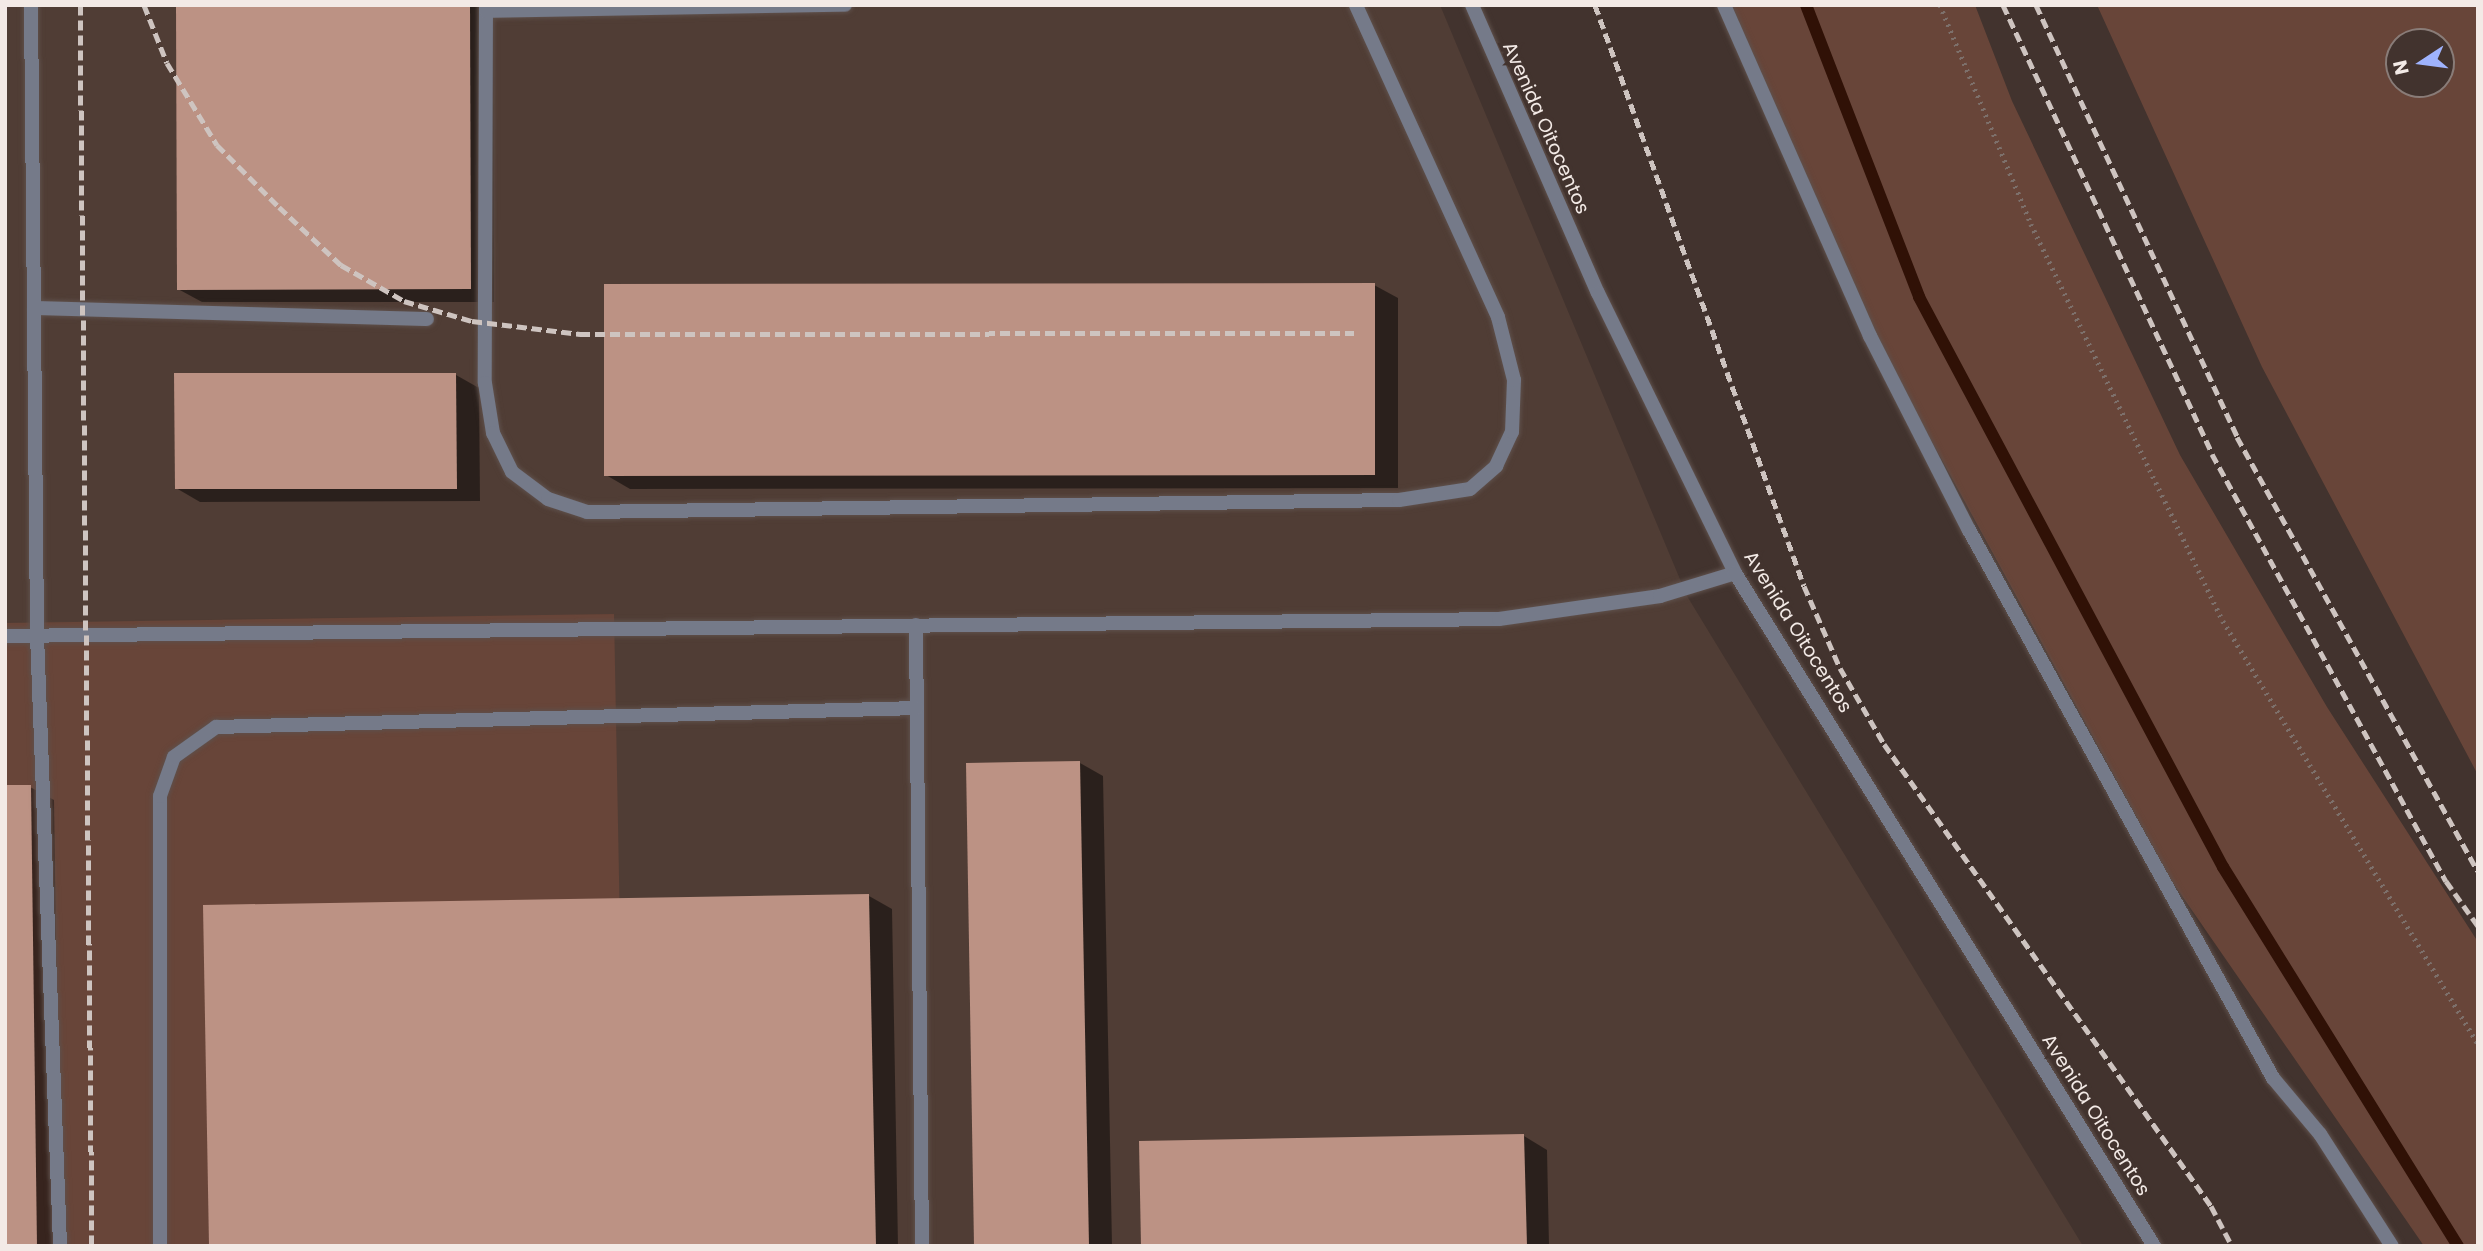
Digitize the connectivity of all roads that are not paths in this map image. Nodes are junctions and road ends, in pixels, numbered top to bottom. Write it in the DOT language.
graph roads {
  1 [pos="31,5"];
  2 [pos="845,5"];
  3 [pos="1356,5"];
  4 [pos="1472,5"];
  5 [pos="1724,5"];
  6 [pos="486,8"];
  7 [pos="34,308"];
  8 [pos="427,319"];
  9 [pos="1735,573"];
  10 [pos="916,625"];
  11 [pos="37,635"];
  12 [pos="5,636"];
  13 [pos="917,708"];
  14 [pos="60,1246"];
  15 [pos="160,1246"];
  16 [pos="922,1246"];
  17 [pos="2154,1246"];
  18 [pos="2392,1246"];
  1 -- 7 [label="street"];
  2 -- 6 [label="street"];
  3 -- 6 [label="street"];
  4 -- 9 [label="street, Avenida Oitocentos"];
  5 -- 18 [label="street"];
  7 -- 8 [label="street"];
  7 -- 11 [label="street"];
  9 -- 10 [label="street"];
  9 -- 17 [label="street, Avenida Oitocentos"];
  10 -- 11 [label="street"];
  10 -- 13 [label="street"];
  11 -- 12 [label="street"];
  11 -- 14 [label="street"];
  13 -- 15 [label="street"];
  13 -- 16 [label="street"];
}
